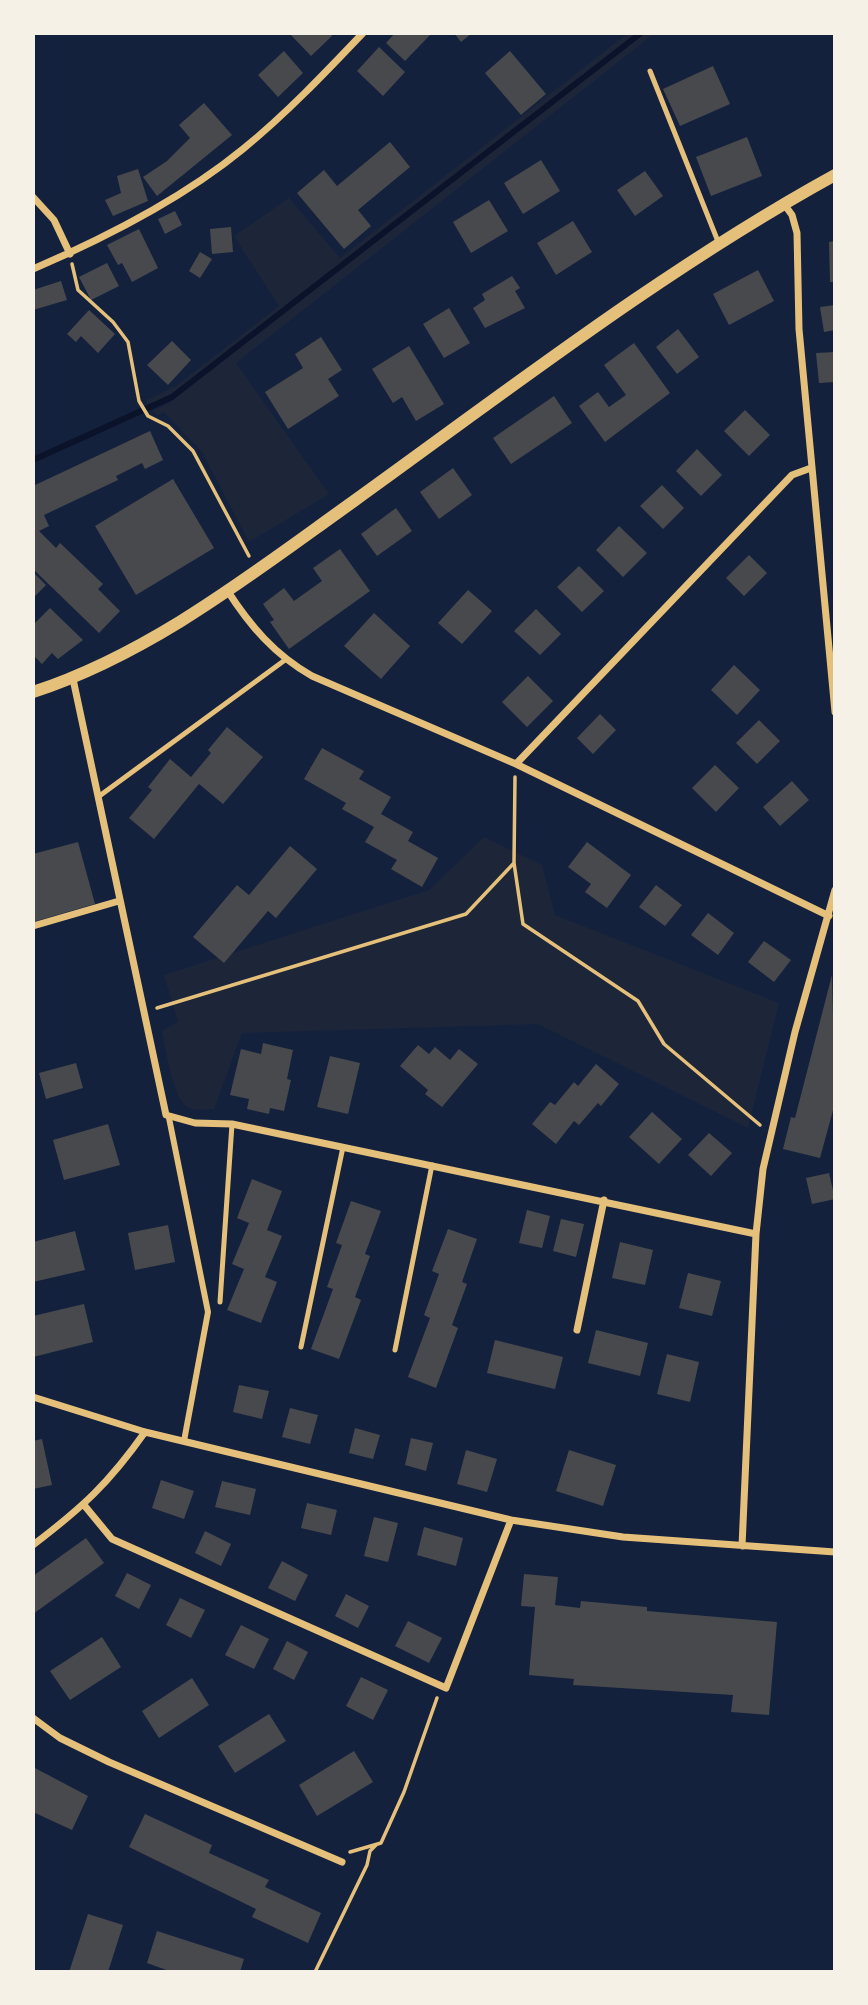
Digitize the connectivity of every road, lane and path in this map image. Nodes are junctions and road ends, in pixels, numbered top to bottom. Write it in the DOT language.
graph roads {
  1 [pos="363,33"];
  2 [pos="650,71"];
  3 [pos="835,175"];
  4 [pos="33,197"];
  5 [pos="783,204"];
  6 [pos="720,246"];
  7 [pos="70,254"];
  8 [pos="33,270"];
  9 [pos="811,468"];
  10 [pos="257,570"];
  11 [pos="227,590"];
  12 [pos="285,660"];
  13 [pos="73,679"];
  14 [pos="33,692"];
  15 [pos="835,712"];
  16 [pos="516,764"];
  17 [pos="98,797"];
  18 [pos="514,863"];
  19 [pos="835,890"];
  20 [pos="119,901"];
  21 [pos="829,916"];
  22 [pos="33,926"];
  23 [pos="142,1013"];
  24 [pos="169,1118"];
  25 [pos="232,1124"];
  26 [pos="770,1133"];
  27 [pos="342,1147"];
  28 [pos="432,1166"];
  29 [pos="604,1200"];
  30 [pos="756,1234"];
  31 [pos="220,1302"];
  32 [pos="577,1330"];
  33 [pos="302,1347"];
  34 [pos="396,1350"];
  35 [pos="33,1397"];
  36 [pos="145,1432"];
  37 [pos="184,1441"];
  38 [pos="84,1505"];
  39 [pos="512,1520"];
  40 [pos="33,1545"];
  41 [pos="742,1546"];
  42 [pos="835,1552"];
  43 [pos="441,1686"];
  44 [pos="33,1718"];
  45 [pos="381,1843"];
  46 [pos="342,1862"];
  47 [pos="315,1972"];
  1 -- 7 [label="street"];
  2 -- 6 [label="lane"];
  3 -- 5 [label="street"];
  4 -- 7 [label="street"];
  5 -- 6 [label="street"];
  5 -- 9 [label="street"];
  6 -- 10 [label="street"];
  7 -- 8 [label="street"];
  7 -- 10 [label="path"];
  9 -- 15 [label="street"];
  9 -- 16 [label="street"];
  10 -- 11 [label="street"];
  11 -- 12 [label="street"];
  11 -- 13 [label="street"];
  12 -- 16 [label="street"];
  12 -- 17 [label="lane"];
  13 -- 14 [label="street"];
  13 -- 17 [label="street"];
  16 -- 18 [label="path"];
  16 -- 21 [label="street"];
  17 -- 20 [label="street"];
  18 -- 23 [label="path"];
  18 -- 26 [label="path"];
  19 -- 21 [label="street"];
  20 -- 22 [label="street"];
  20 -- 23 [label="street"];
  21 -- 26 [label="street"];
  23 -- 24 [label="street"];
  24 -- 25 [label="street"];
  24 -- 37 [label="street"];
  25 -- 27 [label="street"];
  25 -- 31 [label="lane"];
  26 -- 30 [label="street"];
  27 -- 28 [label="street"];
  27 -- 33 [label="lane"];
  28 -- 29 [label="street"];
  28 -- 34 [label="lane"];
  29 -- 30 [label="street"];
  29 -- 32 [label="street"];
  30 -- 41 [label="street"];
  35 -- 36 [label="street"];
  36 -- 37 [label="street"];
  36 -- 38 [label="street"];
  37 -- 39 [label="street"];
  38 -- 40 [label="street"];
  38 -- 43 [label="street"];
  39 -- 41 [label="street"];
  39 -- 43 [label="street"];
  41 -- 42 [label="street"];
  43 -- 45 [label="path"];
  44 -- 46 [label="street"];
  45 -- 46 [label="path"];
  45 -- 47 [label="path"];
}
